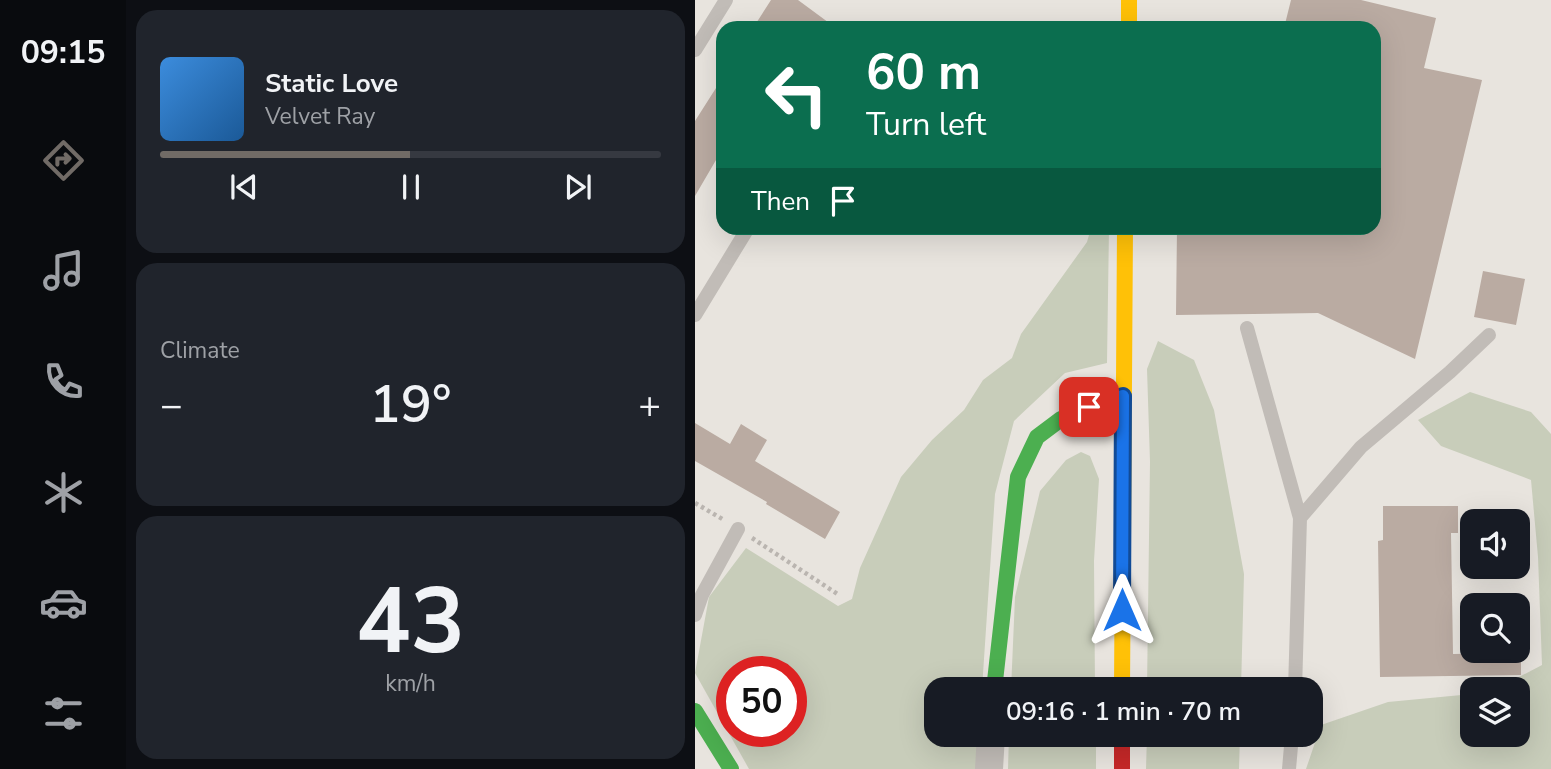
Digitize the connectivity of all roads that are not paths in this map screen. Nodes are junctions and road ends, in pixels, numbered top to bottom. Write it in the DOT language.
graph roads {
  1 [pos="726,0"];
  2 [pos="1129,0"];
  3 [pos="1128,21"];
  4 [pos="695,50"];
  5 [pos="744,235"];
  6 [pos="1125,235"];
  7 [pos="695,315"];
  8 [pos="1247,328"];
  9 [pos="1489,335"];
  10 [pos="1123,396"];
  11 [pos="1300,518"];
  12 [pos="738,529"];
  13 [pos="695,615"];
  14 [pos="995,677"];
  15 [pos="1122,677"];
  16 [pos="1295,677"];
  17 [pos="695,711"];
  18 [pos="990,747"];
  19 [pos="1122,747"];
  20 [pos="1291,747"];
  21 [pos="731,769"];
  22 [pos="989,769"];
  23 [pos="1122,769"];
  24 [pos="1289,769"];
  1 -- 4 [label="lane"];
  2 -- 3 [label="main road"];
  5 -- 7 [label="lane"];
  6 -- 10 [label="main road"];
  8 -- 11 [label="lane"];
  9 -- 11 [label="lane"];
  10 -- 14 [label="main road"];
  10 -- 15 [label="main road"];
  11 -- 16 [label="lane"];
  12 -- 13 [label="lane"];
  17 -- 21 [label="main road"];
  18 -- 22 [label="street"];
  19 -- 23 [label="main road"];
  20 -- 24 [label="lane"];
}
